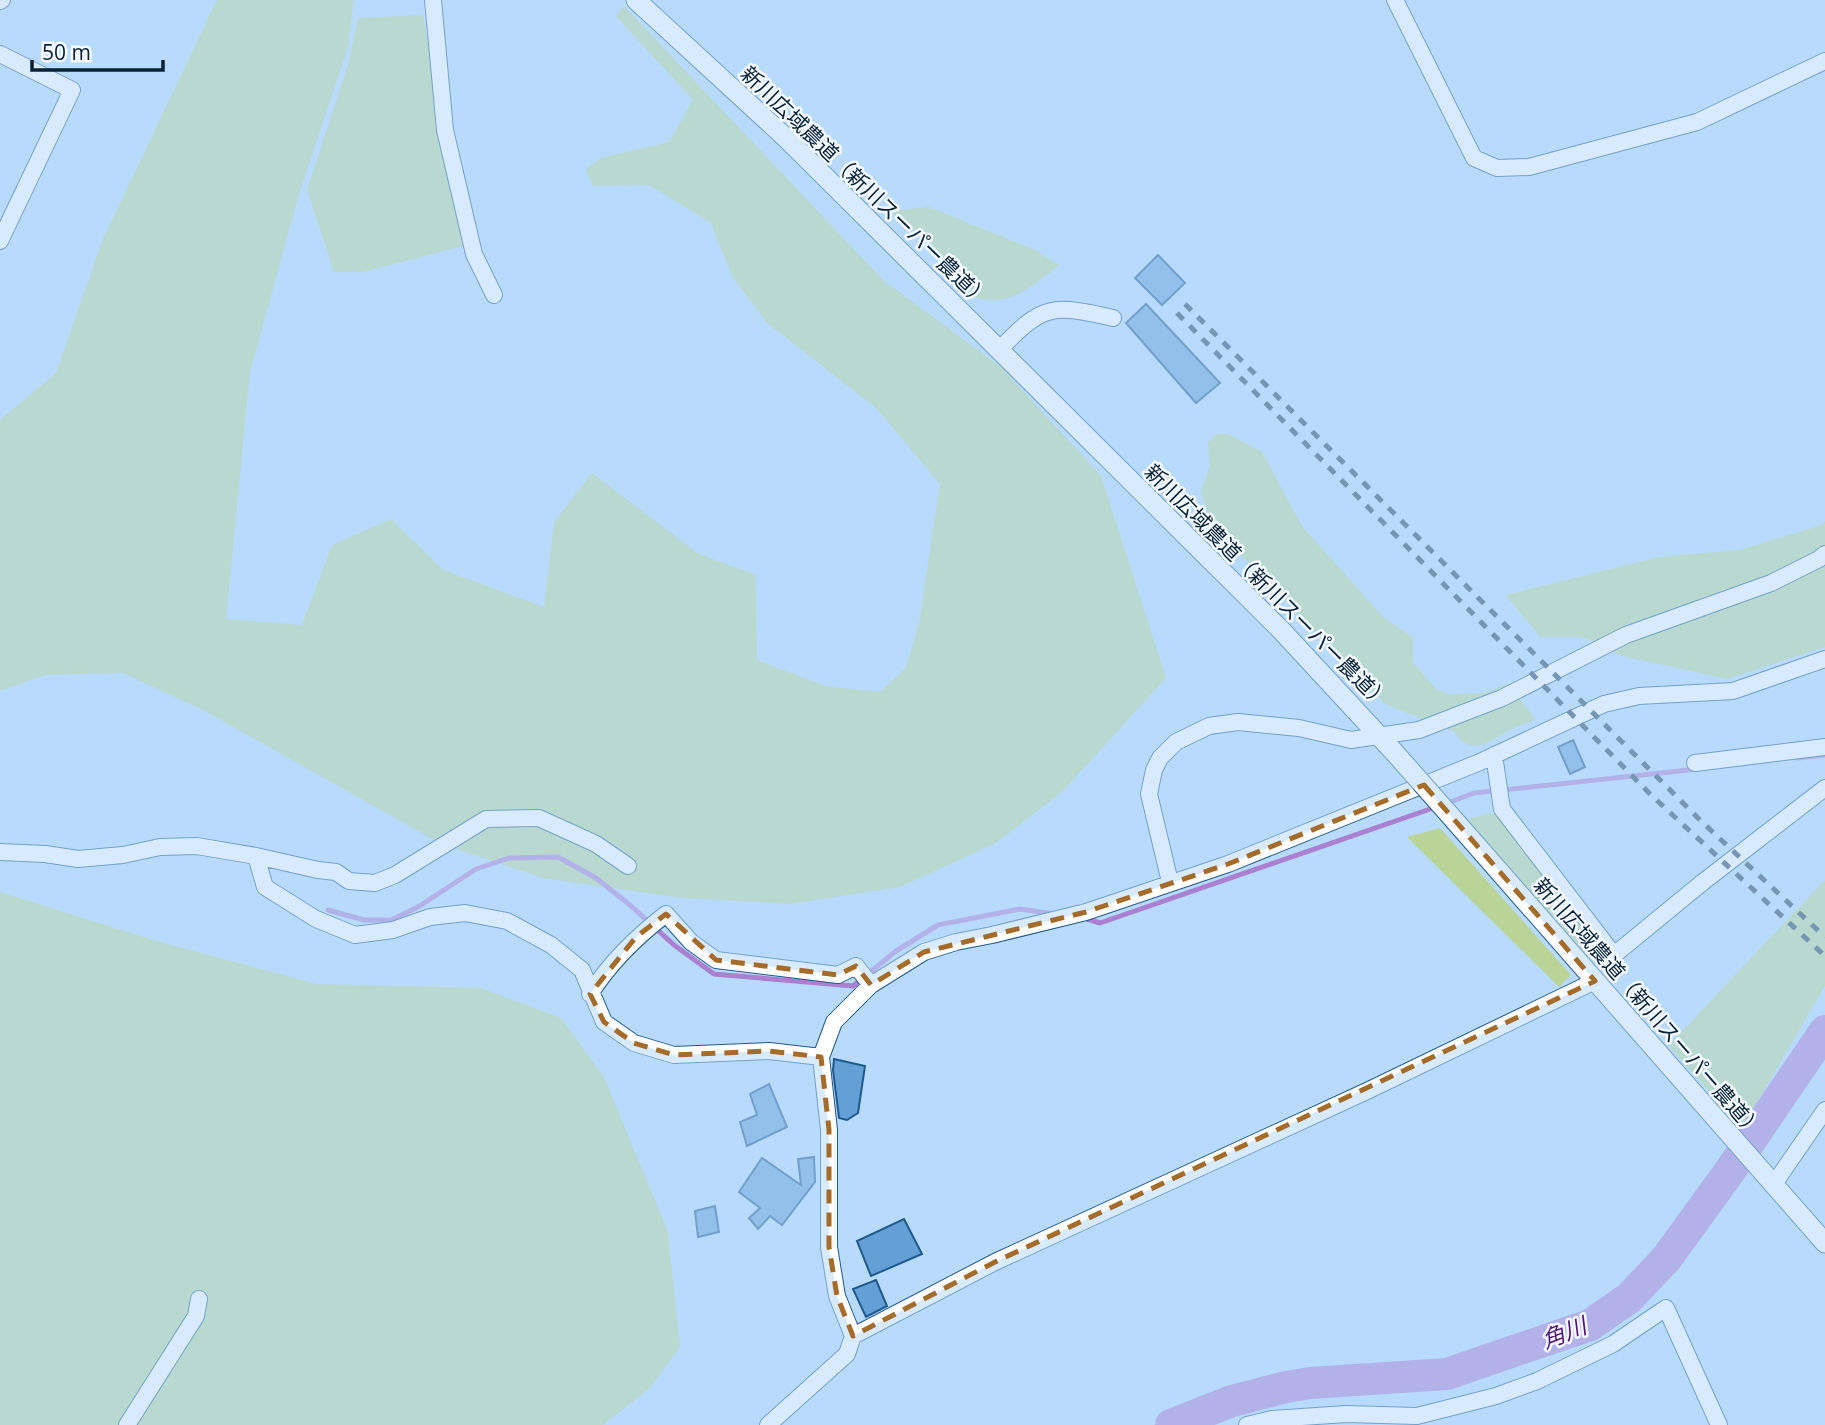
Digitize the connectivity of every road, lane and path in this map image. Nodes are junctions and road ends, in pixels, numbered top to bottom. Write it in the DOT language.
graph roads {
  1 [pos="433,0"];
  2 [pos="636,0"];
  3 [pos="1395,0"];
  4 [pos="0,54"];
  5 [pos="1825,61"];
  6 [pos="0,241"];
  7 [pos="494,295"];
  8 [pos="1113,318"];
  9 [pos="999,350"];
  10 [pos="1825,554"];
  11 [pos="1825,659"];
  12 [pos="1381,735"];
  13 [pos="1825,747"];
  14 [pos="1494,755"];
  15 [pos="1695,763"];
  16 [pos="1825,788"];
  17 [pos="0,852"];
  18 [pos="256,856"];
  19 [pos="628,866"];
  20 [pos="1170,882"];
  21 [pos="1595,981"];
  22 [pos="870,984"];
  23 [pos="590,994"];
  24 [pos="821,1057"];
  25 [pos="1825,1110"];
  26 [pos="1769,1180"];
  27 [pos="1825,1243"];
  28 [pos="199,1299"];
  29 [pos="853,1336"];
  30 [pos="127,1425"];
  31 [pos="768,1425"];
  32 [pos="1247,1425"];
  33 [pos="1719,1425"];
  1 -- 7 [label="street"];
  2 -- 9 [label="street, 新川広域農道（新川スーパー農道）"];
  3 -- 5 [label="street"];
  4 -- 6 [label="street"];
  8 -- 9 [label="street"];
  9 -- 12 [label="street, 新川広域農道（新川スーパー農道）"];
  10 -- 12 [label="street"];
  11 -- 14 [label="street"];
  12 -- 20 [label="street"];
  12 -- 21 [label="street, 新川広域農道（新川スーパー農道）, bridge"];
  13 -- 15 [label="street"];
  14 -- 16 [label="street"];
  14 -- 20 [label="street"];
  17 -- 18 [label="street"];
  18 -- 19 [label="street"];
  18 -- 23 [label="street"];
  20 -- 22 [label="street"];
  21 -- 26 [label="street, 新川広域農道（新川スーパー農道）"];
  21 -- 29 [label="street"];
  22 -- 23 [label="street"];
  22 -- 24 [label="street"];
  23 -- 24 [label="street"];
  24 -- 29 [label="street"];
  25 -- 26 [label="street"];
  26 -- 27 [label="street, 新川広域農道（新川スーパー農道）"];
  28 -- 30 [label="street"];
  29 -- 31 [label="street"];
  32 -- 33 [label="street"];
}
